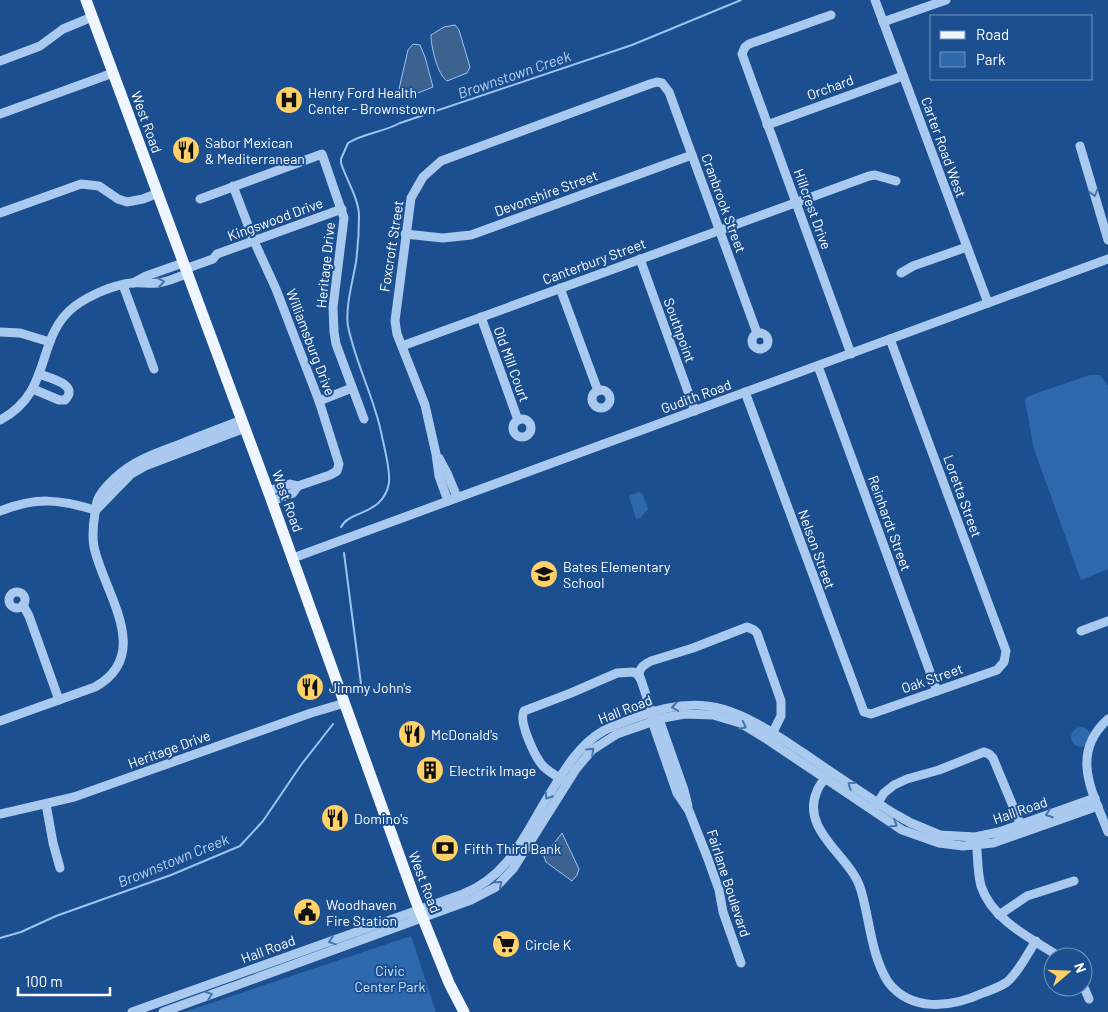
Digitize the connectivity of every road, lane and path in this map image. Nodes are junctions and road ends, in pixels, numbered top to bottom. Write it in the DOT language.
graph roads {
  1 [pos="86,0"];
  2 [pos="875,0"];
  3 [pos="946,0"];
  4 [pos="831,15"];
  5 [pos="92,17"];
  6 [pos="884,22"];
  7 [pos="0,61"];
  8 [pos="113,72"];
  9 [pos="903,76"];
  10 [pos="662,83"];
  11 [pos="0,114"];
  12 [pos="767,125"];
  13 [pos="1080,146"];
  14 [pos="692,155"];
  15 [pos="896,181"];
  16 [pos="233,186"];
  17 [pos="158,193"];
  18 [pos="200,198"];
  19 [pos="796,202"];
  20 [pos="342,209"];
  21 [pos="0,213"];
  22 [pos="719,230"];
  23 [pos="405,234"];
  24 [pos="1108,240"];
  25 [pos="254,241"];
  26 [pos="967,247"];
  27 [pos="640,259"];
  28 [pos="1107,261"];
  29 [pos="184,267"];
  30 [pos="901,273"];
  31 [pos="123,285"];
  32 [pos="560,288"];
  33 [pos="988,303"];
  34 [pos="481,317"];
  35 [pos="0,332"];
  36 [pos="756,333"];
  37 [pos="890,339"];
  38 [pos="50,342"];
  39 [pos="402,346"];
  40 [pos="851,354"];
  41 [pos="818,366"];
  42 [pos="154,369"];
  43 [pos="40,374"];
  44 [pos="352,388"];
  45 [pos="33,389"];
  46 [pos="598,391"];
  47 [pos="745,392"];
  48 [pos="319,400"];
  49 [pos="694,411"];
  50 [pos="364,419"];
  51 [pos="0,420"];
  52 [pos="518,420"];
  53 [pos="244,424"];
  54 [pos="436,454"];
  55 [pos="270,496"];
  56 [pos="457,497"];
  57 [pos="448,501"];
  58 [pos="95,510"];
  59 [pos="0,511"];
  60 [pos="293,558"];
  61 [pos="23,605"];
  62 [pos="1108,620"];
  63 [pos="1081,631"];
  64 [pos="1004,662"];
  65 [pos="640,678"];
  66 [pos="937,691"];
  67 [pos="59,700"];
  68 [pos="345,703"];
  69 [pos="866,713"];
  70 [pos="654,718"];
  71 [pos="1108,719"];
  72 [pos="0,722"];
  73 [pos="770,736"];
  74 [pos="828,775"];
  75 [pos="563,781"];
  76 [pos="1096,802"];
  77 [pos="46,804"];
  78 [pos="875,806"];
  79 [pos="0,814"];
  80 [pos="1022,829"];
  81 [pos="1108,832"];
  82 [pos="976,841"];
  83 [pos="60,868"];
  84 [pos="1074,881"];
  85 [pos="421,914"];
  86 [pos="999,915"];
  87 [pos="378,924"];
  88 [pos="381,934"];
  89 [pos="348,935"];
  90 [pos="1036,941"];
  91 [pos="352,945"];
  92 [pos="1045,947"];
  93 [pos="741,963"];
  94 [pos="263,965"];
  95 [pos="266,975"];
  96 [pos="1088,997"];
  97 [pos="1089,1000"];
  98 [pos="132,1012"];
  99 [pos="163,1012"];
  100 [pos="464,1012"];
  1 -- 5 [label="main road, West Road"];
  2 -- 6 [label="street, Carter Road West"];
  3 -- 6 [label="street"];
  4 -- 12 [label="street, Hillcrest Drive"];
  5 -- 7 [label="street"];
  5 -- 8 [label="main road, West Road"];
  6 -- 9 [label="street, Carter Road West"];
  8 -- 11 [label="street"];
  8 -- 17 [label="main road, West Road"];
  9 -- 12 [label="street, Orchard"];
  9 -- 26 [label="street, Carter Road West"];
  10 -- 14 [label="street, Cranbrook Street"];
  10 -- 23 [label="street, Foxcroft Street"];
  12 -- 19 [label="street, Hillcrest Drive"];
  13 -- 24 [label="street, one-way"];
  14 -- 22 [label="street, Cranbrook Street"];
  14 -- 23 [label="street, Devonshire Street"];
  15 -- 19 [label="street, Canterbury Street"];
  16 -- 18 [label="street, Heritage Drive"];
  16 -- 20 [label="street, Heritage Drive"];
  16 -- 25 [label="street, Williamsburg Drive"];
  17 -- 21 [label="street"];
  17 -- 29 [label="main road, West Road"];
  19 -- 22 [label="street, Canterbury Street"];
  19 -- 40 [label="street, Hillcrest Drive"];
  20 -- 25 [label="street, Kingswood Drive"];
  20 -- 44 [label="street, Heritage Drive"];
  22 -- 27 [label="street, Canterbury Street"];
  22 -- 36 [label="street, Cranbrook Street"];
  23 -- 39 [label="street, Foxcroft Street"];
  25 -- 29 [label="street, Kingswood Drive"];
  25 -- 48 [label="street, Williamsburg Drive"];
  26 -- 30 [label="street"];
  26 -- 33 [label="street, Carter Road West"];
  27 -- 32 [label="street, Canterbury Street"];
  27 -- 49 [label="street, Southpoint"];
  28 -- 33 [label="street, Gudith Road"];
  29 -- 31 [label="street, Kingswood Drive"];
  29 -- 53 [label="main road, West Road"];
  31 -- 38 [label="street, Kingswood Drive"];
  31 -- 42 [label="street"];
  32 -- 34 [label="street, Canterbury Street"];
  32 -- 46 [label="street"];
  33 -- 37 [label="street, Gudith Road"];
  34 -- 39 [label="street, Canterbury Street"];
  34 -- 52 [label="street, Old Mill Court"];
  35 -- 38 [label="street"];
  37 -- 40 [label="street, Gudith Road"];
  37 -- 64 [label="street, Loretta Street"];
  38 -- 43 [label="street, Kingswood Drive"];
  39 -- 54 [label="street, Foxcroft Street"];
  40 -- 41 [label="street, Gudith Road"];
  41 -- 47 [label="street, Gudith Road"];
  41 -- 66 [label="street, Reinhardt Street"];
  43 -- 45 [label="street, Kingswood Drive"];
  43 -- 45 [label="street"];
  44 -- 48 [label="street"];
  44 -- 50 [label="street, Heritage Drive"];
  45 -- 51 [label="street, Kingswood Drive"];
  47 -- 49 [label="street, Gudith Road"];
  47 -- 69 [label="street, Nelson Street"];
  48 -- 55 [label="street, Williamsburg Drive"];
  49 -- 56 [label="street, Gudith Road"];
  53 -- 55 [label="main road, West Road"];
  53 -- 58 [label="street"];
  54 -- 56 [label="street, Foxcroft Street"];
  54 -- 57 [label="street, Foxcroft Street"];
  55 -- 60 [label="main road, West Road"];
  56 -- 57 [label="street, Gudith Road"];
  57 -- 60 [label="street, Gudith Road"];
  58 -- 59 [label="street"];
  58 -- 67 [label="street"];
  60 -- 68 [label="main road, West Road"];
  61 -- 67 [label="street"];
  62 -- 63 [label="street"];
  64 -- 66 [label="street, Oak Street"];
  65 -- 70 [label="street, Fairlane Boulevard"];
  65 -- 73 [label="street"];
  65 -- 75 [label="street"];
  66 -- 69 [label="street, Oak Street"];
  67 -- 72 [label="street"];
  68 -- 77 [label="street, Heritage Drive"];
  68 -- 85 [label="main road, West Road"];
  70 -- 73 [label="street, Hall Road"];
  70 -- 75 [label="street, Hall Road"];
  70 -- 93 [label="street, Fairlane Boulevard"];
  71 -- 76 [label="street"];
  73 -- 74 [label="street, Hall Road"];
  74 -- 78 [label="street, Hall Road"];
  74 -- 90 [label="street"];
  75 -- 85 [label="street, Hall Road"];
  76 -- 80 [label="street, Hall Road"];
  76 -- 81 [label="street"];
  77 -- 79 [label="street, Heritage Drive"];
  77 -- 83 [label="street"];
  78 -- 80 [label="street"];
  78 -- 82 [label="street, Hall Road"];
  80 -- 82 [label="street, Hall Road"];
  82 -- 86 [label="street"];
  84 -- 86 [label="street"];
  85 -- 87 [label="street, Hall Road"];
  85 -- 88 [label="street, Hall Road"];
  85 -- 100 [label="main road, West Road"];
  86 -- 90 [label="street"];
  87 -- 88 [label="street"];
  87 -- 89 [label="street, Hall Road"];
  88 -- 91 [label="street, Hall Road"];
  89 -- 91 [label="street"];
  89 -- 94 [label="street, Hall Road, one-way"];
  90 -- 92 [label="street"];
  91 -- 95 [label="street, Hall Road"];
  94 -- 95 [label="street"];
  94 -- 98 [label="street, Hall Road"];
  99 -- 95 [label="street, Hall Road, one-way"];
  96 -- 97 [label="street"];
}
